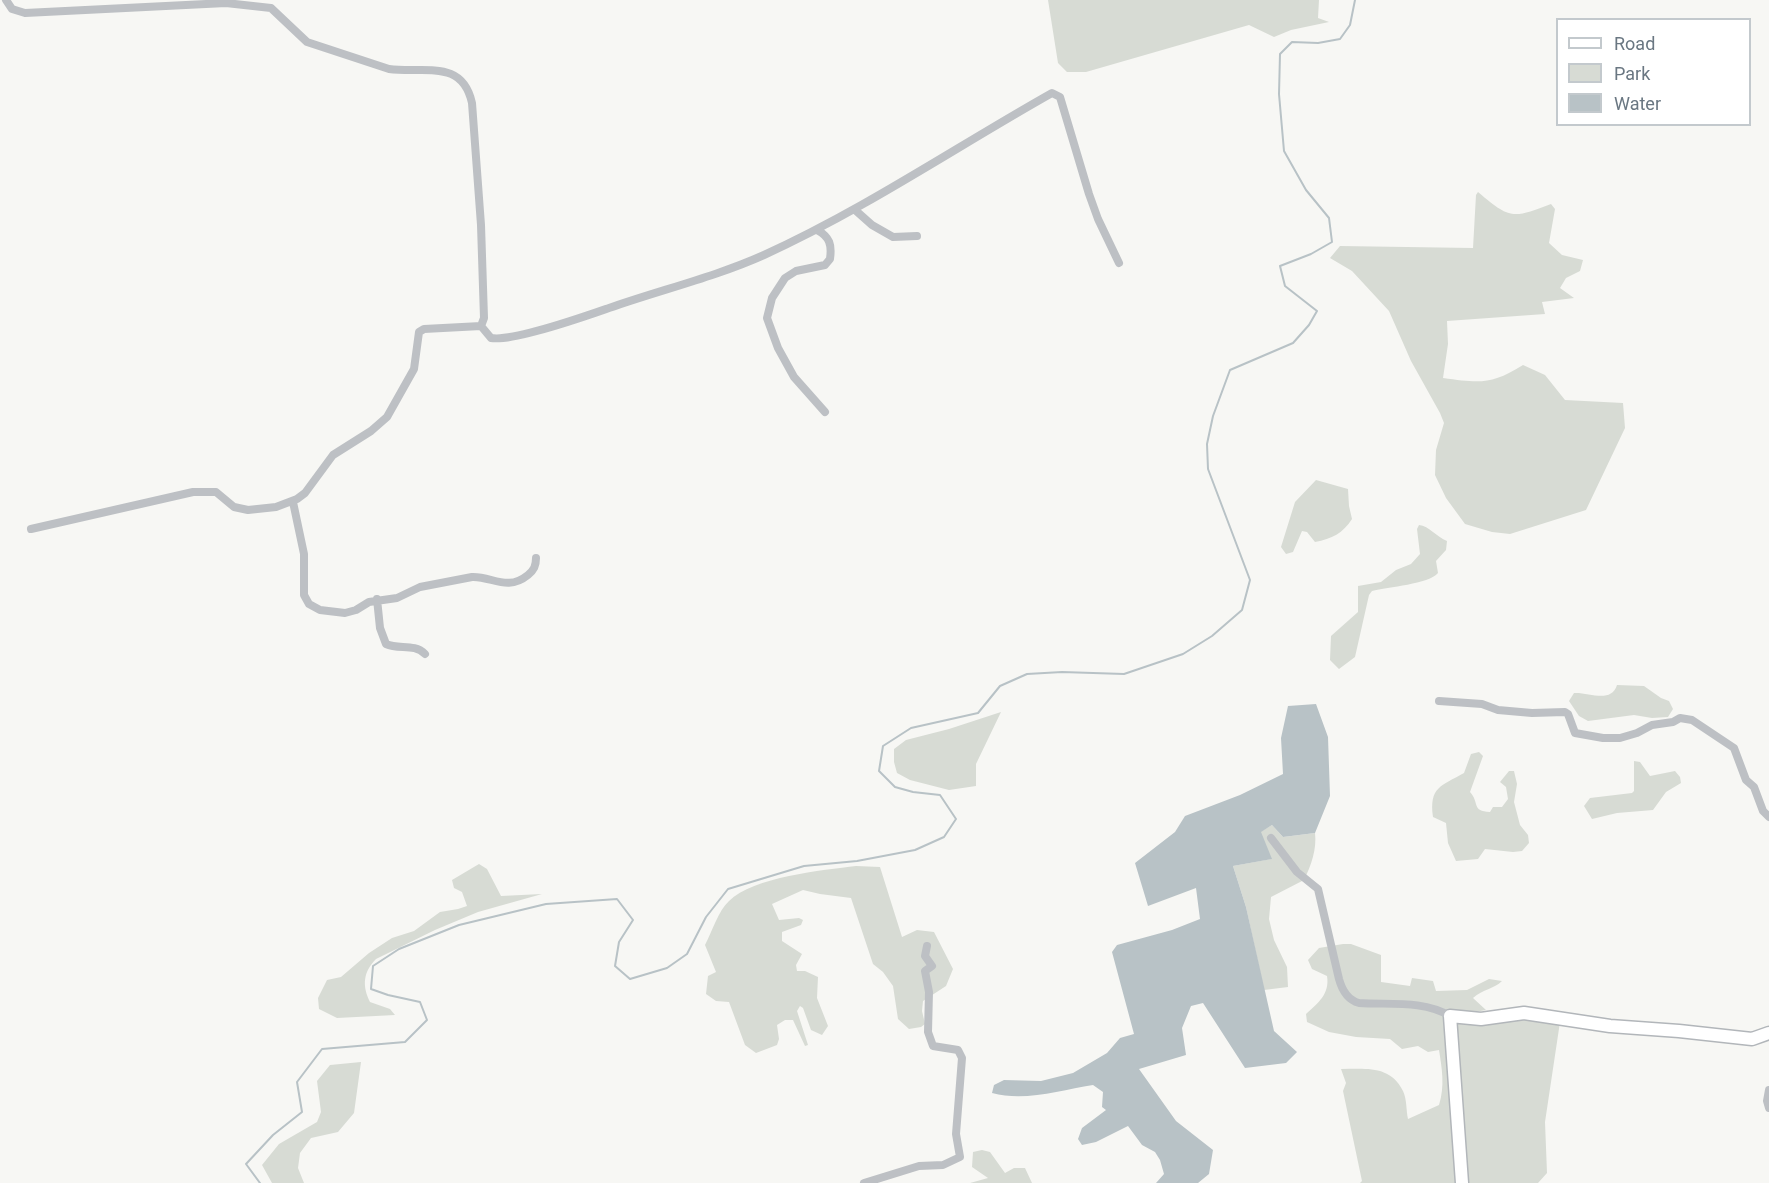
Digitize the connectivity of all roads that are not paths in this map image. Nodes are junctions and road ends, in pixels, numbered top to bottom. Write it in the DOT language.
graph roads {
  1 [pos="6,0"];
  2 [pos="255,3"];
  3 [pos="854,209"];
  4 [pos="817,230"];
  5 [pos="916,236"];
  6 [pos="1119,263"];
  7 [pos="481,326"];
  8 [pos="825,412"];
  9 [pos="293,502"];
  10 [pos="31,529"];
  11 [pos="536,558"];
  12 [pos="377,599"];
  13 [pos="425,654"];
  14 [pos="1439,701"];
  15 [pos="1769,817"];
  16 [pos="1270,838"];
  17 [pos="927,946"];
  18 [pos="1450,1016"];
  19 [pos="1769,1033"];
  20 [pos="1769,1090"];
  21 [pos="1769,1108"];
  22 [pos="864,1183"];
  23 [pos="1462,1183"];
  1 -- 2 [label="street"];
  2 -- 7 [label="street"];
  3 -- 4 [label="street"];
  3 -- 5 [label="street"];
  3 -- 6 [label="street"];
  4 -- 7 [label="street"];
  4 -- 8 [label="street"];
  7 -- 9 [label="street"];
  9 -- 10 [label="street"];
  9 -- 12 [label="street"];
  11 -- 12 [label="street"];
  12 -- 13 [label="street"];
  14 -- 15 [label="street"];
  16 -- 18 [label="street"];
  17 -- 22 [label="street"];
  18 -- 19 [label="street"];
  18 -- 23 [label="street"];
  20 -- 21 [label="street"];
}
